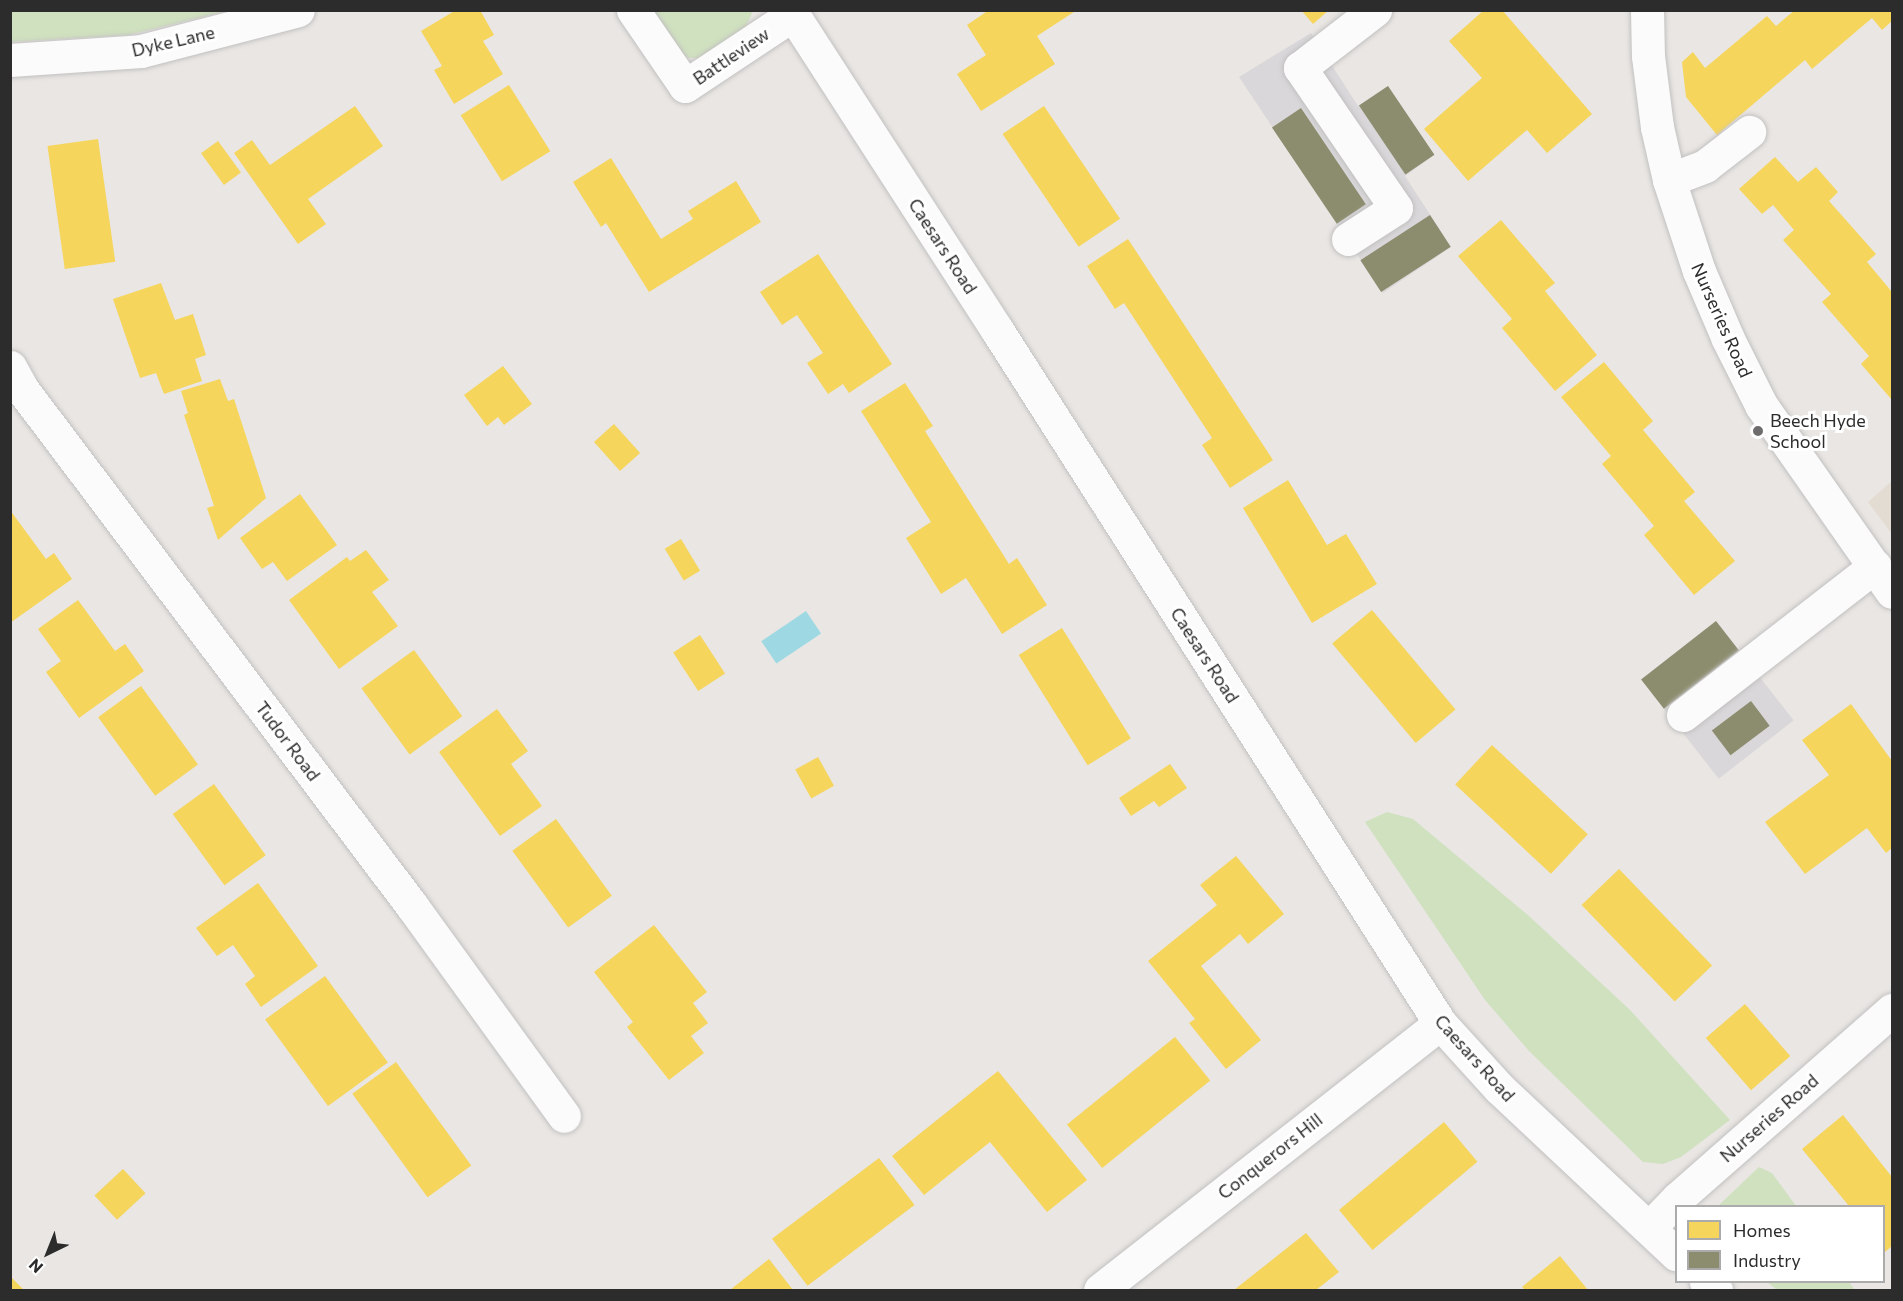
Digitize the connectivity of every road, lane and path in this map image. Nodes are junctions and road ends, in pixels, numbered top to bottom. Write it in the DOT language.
graph roads {
  1 [pos="298,10"];
  2 [pos="633,10"];
  3 [pos="1375,10"];
  4 [pos="1647,10"];
  5 [pos="791,13"];
  6 [pos="10,60"];
  7 [pos="1749,132"];
  8 [pos="1669,180"];
  9 [pos="1348,239"];
  10 [pos="10,367"];
  11 [pos="1884,579"];
  12 [pos="1683,715"];
  13 [pos="1893,1010"];
  14 [pos="1440,1023"];
  15 [pos="564,1116"];
  16 [pos="1648,1228"];
  17 [pos="1675,1252"];
  18 [pos="1100,1290"];
  1 -- 6 [label="street, Dyke Lane"];
  2 -- 5 [label="street, Battleview"];
  3 -- 9 [label="street"];
  4 -- 8 [label="street, Nurseries Road"];
  5 -- 14 [label="street, Caesars Road"];
  7 -- 8 [label="street"];
  8 -- 11 [label="street, Nurseries Road"];
  10 -- 15 [label="street, Tudor Road"];
  11 -- 12 [label="street"];
  13 -- 16 [label="street, Nurseries Road"];
  14 -- 16 [label="street, Caesars Road"];
  14 -- 18 [label="street, Conquerors Hill"];
  16 -- 17 [label="street, Caesars Road"];
}
